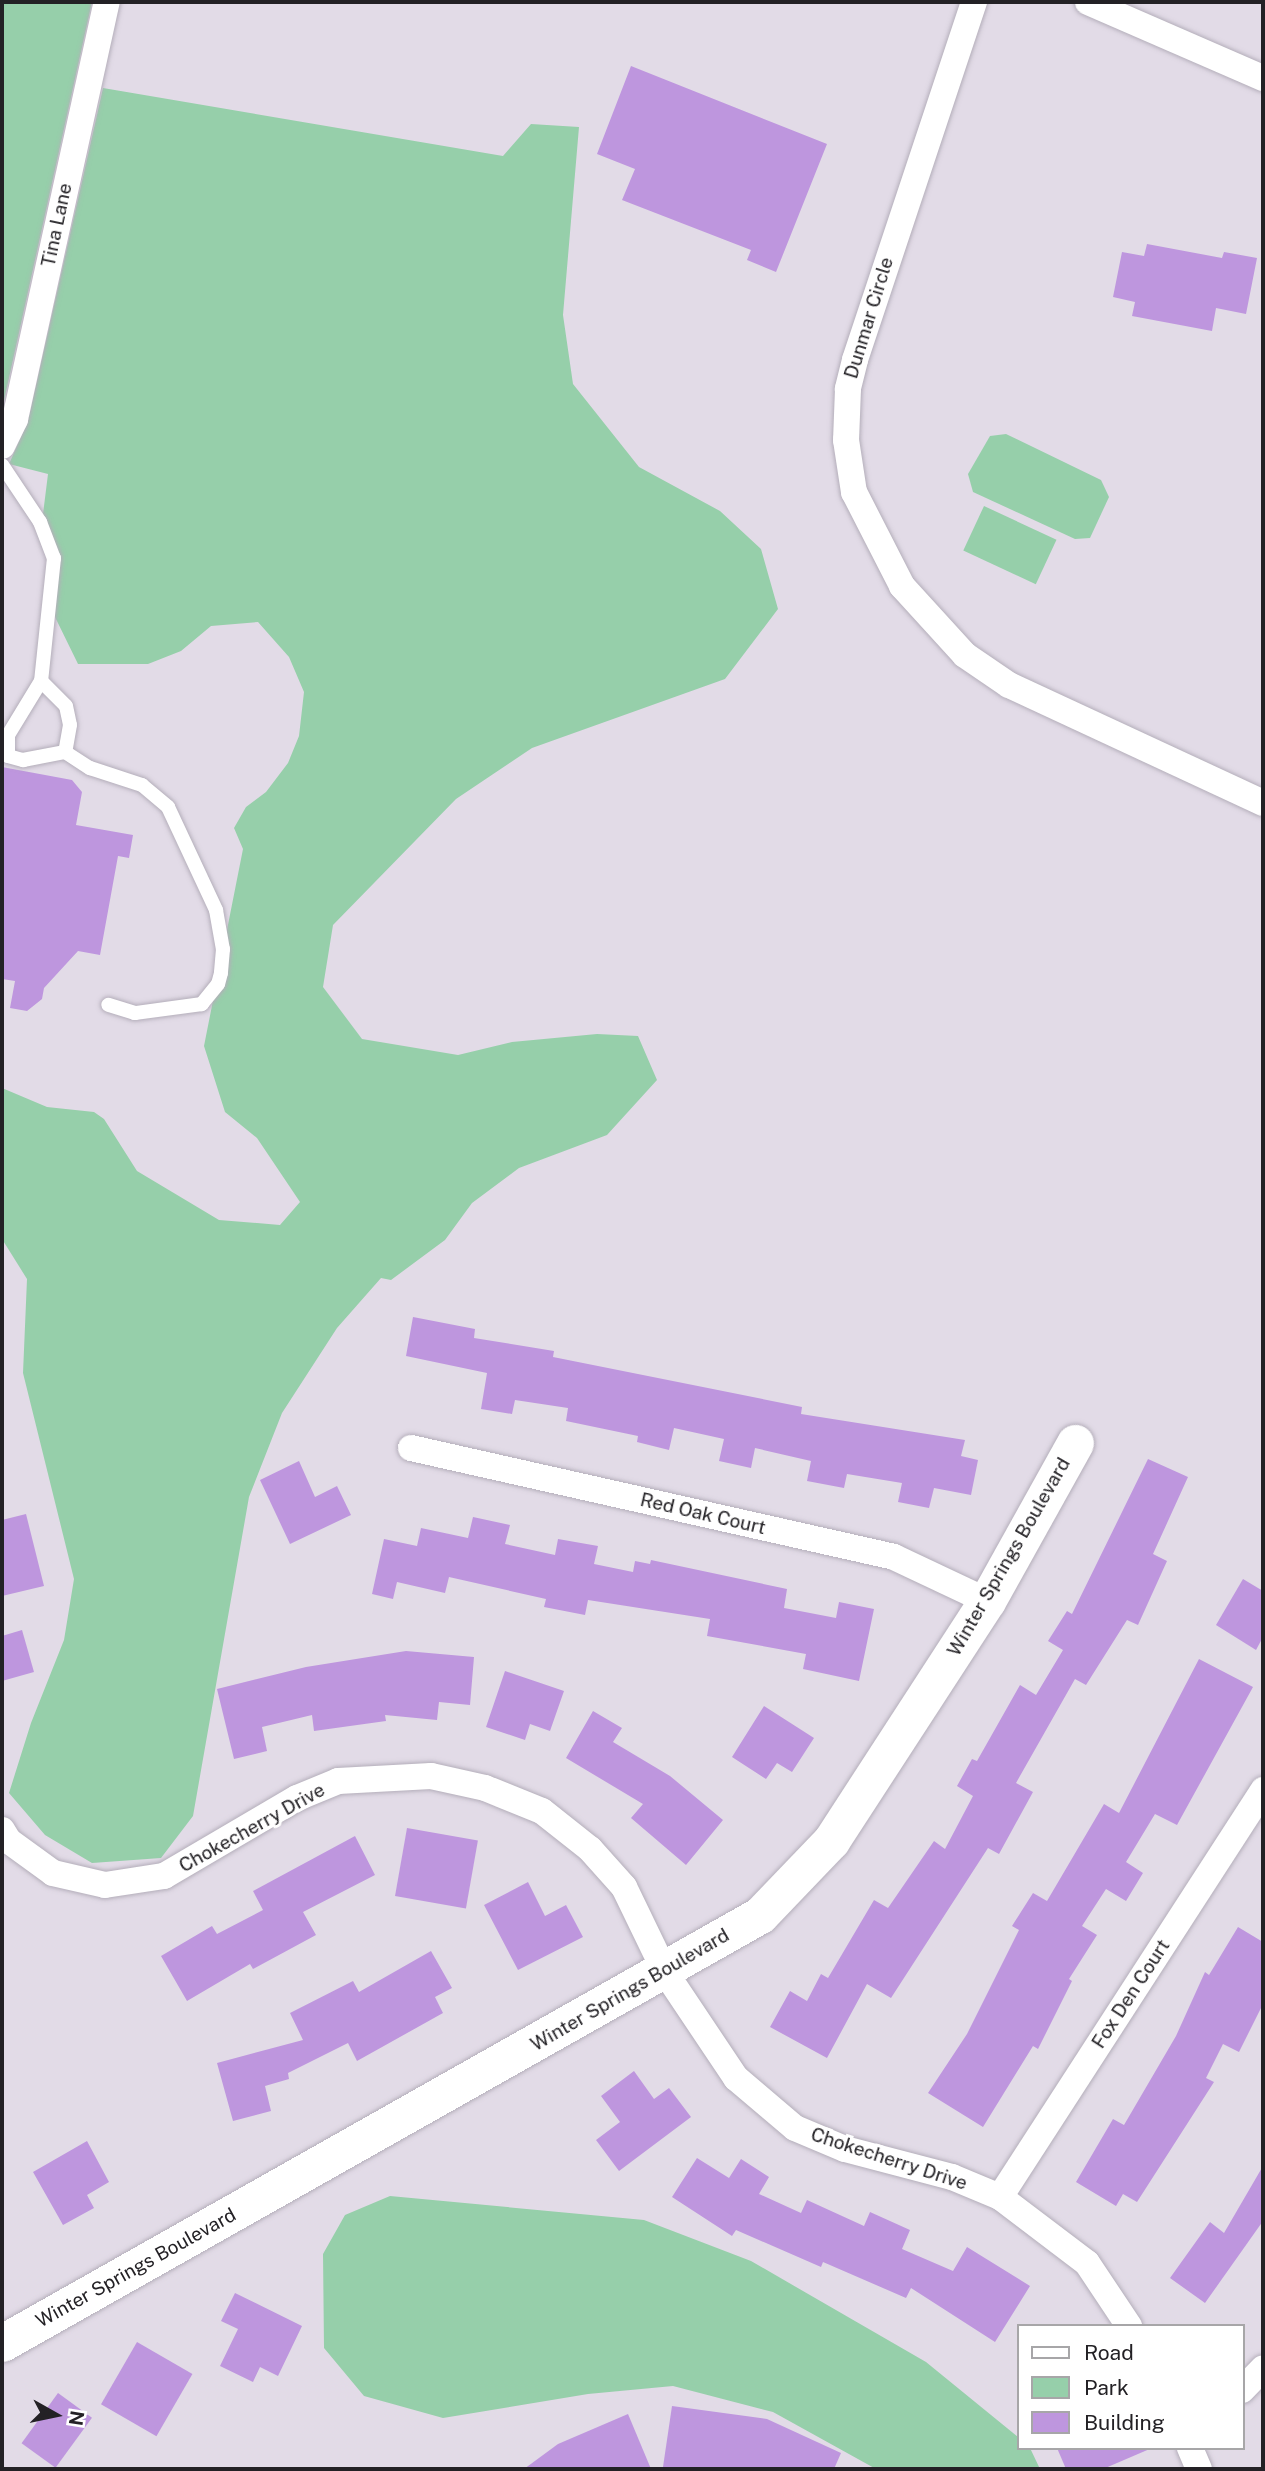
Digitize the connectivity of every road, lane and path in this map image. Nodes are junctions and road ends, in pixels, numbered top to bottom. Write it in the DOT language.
graph roads {
  1 [pos="107,2"];
  2 [pos="974,2"];
  3 [pos="1088,2"];
  4 [pos="1263,78"];
  5 [pos="2,446"];
  6 [pos="2,465"];
  7 [pos="41,681"];
  8 [pos="65,752"];
  9 [pos="1263,803"];
  10 [pos="108,1005"];
  11 [pos="1075,1443"];
  12 [pos="411,1448"];
  13 [pos="987,1601"];
  14 [pos="1263,1790"];
  15 [pos="2,1830"];
  16 [pos="665,1972"];
  17 [pos="1000,2197"];
  18 [pos="1128,2324"];
  19 [pos="2,2343"];
  20 [pos="1263,2368"];
  21 [pos="1244,2388"];
  22 [pos="1191,2450"];
  23 [pos="1199,2469"];
  1 -- 5 [label="street, Tina Lane"];
  2 -- 9 [label="street, Dunmar Circle"];
  3 -- 4 [label="street"];
  6 -- 7 [label="lane"];
  7 -- 8 [label="lane"];
  7 -- 8 [label="lane"];
  8 -- 10 [label="lane"];
  11 -- 13 [label="street, Winter Springs Boulevard"];
  12 -- 13 [label="street, Red Oak Court"];
  13 -- 16 [label="street, Winter Springs Boulevard"];
  14 -- 17 [label="street, Fox Den Court"];
  15 -- 16 [label="street, Chokecherry Drive"];
  16 -- 17 [label="street, Chokecherry Drive"];
  16 -- 19 [label="street, Winter Springs Boulevard"];
  17 -- 18 [label="street, Chokecherry Drive"];
  20 -- 21 [label="street"];
  22 -- 23 [label="street"];
}
